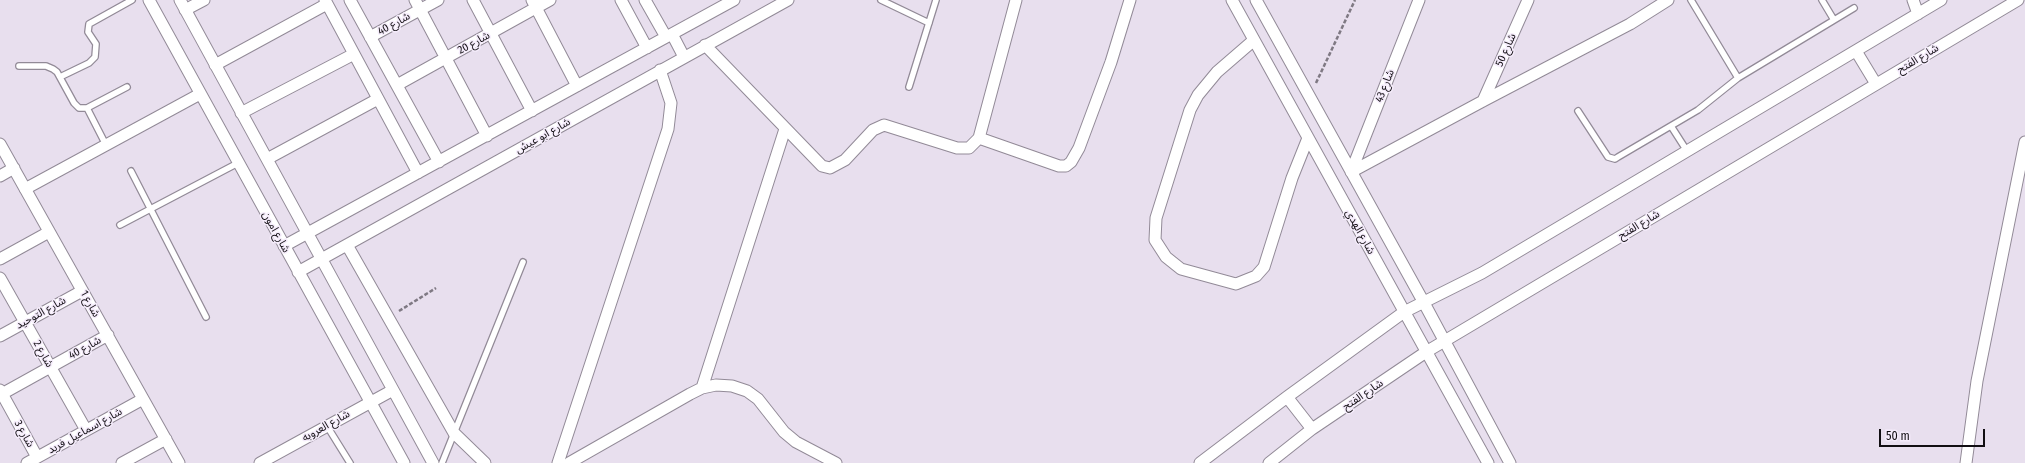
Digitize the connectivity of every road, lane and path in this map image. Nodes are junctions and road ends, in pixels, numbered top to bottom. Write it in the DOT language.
graph roads {
  1 [pos="132,0"];
  2 [pos="149,0"];
  3 [pos="180,0"];
  4 [pos="204,0"];
  5 [pos="350,0"];
  6 [pos="438,0"];
  7 [pos="473,0"];
  8 [pos="550,0"];
  9 [pos="621,0"];
  10 [pos="645,0"];
  11 [pos="788,0"];
  12 [pos="881,0"];
  13 [pos="936,0"];
  14 [pos="1016,0"];
  15 [pos="1130,0"];
  16 [pos="1232,0"];
  17 [pos="1256,0"];
  18 [pos="1354,0"];
  19 [pos="1419,0"];
  20 [pos="1528,0"];
  21 [pos="1668,0"];
  22 [pos="1691,0"];
  23 [pos="1822,0"];
  24 [pos="1913,0"];
  25 [pos="1942,0"];
  26 [pos="2018,0"];
  27 [pos="731,1"];
  28 [pos="326,2"];
  29 [pos="534,4"];
  30 [pos="418,5"];
  31 [pos="1854,8"];
  32 [pos="186,10"];
  33 [pos="1918,14"];
  34 [pos="1834,20"];
  35 [pos="929,23"];
  36 [pos="490,33"];
  37 [pos="669,36"];
  38 [pos="370,37"];
  39 [pos="1254,40"];
  40 [pos="705,45"];
  41 [pos="647,48"];
  42 [pos="1856,51"];
  43 [pos="354,54"];
  44 [pos="684,57"];
  45 [pos="446,58"];
  46 [pos="215,65"];
  47 [pos="19,66"];
  48 [pos="660,70"];
  49 [pos="60,77"];
  50 [pos="1738,78"];
  51 [pos="1876,84"];
  52 [pos="397,85"];
  53 [pos="577,86"];
  54 [pos="127,87"];
  55 [pos="909,87"];
  56 [pos="200,94"];
  57 [pos="1310,96"];
  58 [pos="378,99"];
  59 [pos="1483,101"];
  60 [pos="87,108"];
  61 [pos="532,111"];
  62 [pos="1578,111"];
  63 [pos="241,113"];
  64 [pos="1671,126"];
  65 [pos="785,129"];
  66 [pos="487,136"];
  67 [pos="979,138"];
  68 [pos="1308,138"];
  69 [pos="2025,142"];
  70 [pos="0,144"];
  71 [pos="106,145"];
  72 [pos="1687,151"];
  73 [pos="267,159"];
  74 [pos="439,162"];
  75 [pos="238,163"];
  76 [pos="14,168"];
  77 [pos="131,171"];
  78 [pos="1351,172"];
  79 [pos="418,173"];
  80 [pos="0,176"];
  81 [pos="25,189"];
  82 [pos="151,209"];
  83 [pos="120,225"];
  84 [pos="49,232"];
  85 [pos="307,234"];
  86 [pos="347,245"];
  87 [pos="284,246"];
  88 [pos="0,259"];
  89 [pos="321,259"];
  90 [pos="523,262"];
  91 [pos="298,272"];
  92 [pos="0,278"];
  93 [pos="436,288"];
  94 [pos="82,291"];
  95 [pos="1423,301"];
  96 [pos="1404,312"];
  97 [pos="206,317"];
  98 [pos="389,318"];
  99 [pos="25,322"];
  100 [pos="108,335"];
  101 [pos="0,336"];
  102 [pos="1444,342"];
  103 [pos="1426,352"];
  104 [pos="50,367"];
  105 [pos="702,388"];
  106 [pos="393,390"];
  107 [pos="1,393"];
  108 [pos="1287,396"];
  109 [pos="143,398"];
  110 [pos="370,402"];
  111 [pos="327,426"];
  112 [pos="1312,429"];
  113 [pos="86,430"];
  114 [pos="454,433"];
  115 [pos="166,439"];
  116 [pos="37,457"];
  117 [pos="27,463"];
  118 [pos="122,463"];
  119 [pos="179,463"];
  120 [pos="260,463"];
  121 [pos="350,463"];
  122 [pos="404,463"];
  123 [pos="433,463"];
  124 [pos="442,463"];
  125 [pos="486,463"];
  126 [pos="558,463"];
  127 [pos="569,463"];
  128 [pos="836,463"];
  129 [pos="1200,463"];
  130 [pos="1269,463"];
  131 [pos="1488,463"];
  132 [pos="1510,463"];
  133 [pos="1966,463"];
  1 -- 49 [label="lane"];
  2 -- 56 [label="street, شارع امون"];
  3 -- 32 [label="street"];
  4 -- 32 [label="street"];
  5 -- 38 [label="street"];
  6 -- 30 [label="street, شارع 40"];
  7 -- 36 [label="street"];
  8 -- 29 [label="street, شارع 20"];
  9 -- 41 [label="street"];
  10 -- 37 [label="street"];
  11 -- 40 [label="street, شارع ابو عيش"];
  12 -- 35 [label="lane"];
  13 -- 35 [label="lane"];
  14 -- 67 [label="street"];
  15 -- 67 [label="street"];
  16 -- 39 [label="street, شارع الهدي"];
  17 -- 57 [label="street, شارع الهدي"];
  18 -- 57 [label="path"];
  19 -- 78 [label="street, شارع 43"];
  20 -- 59 [label="street, شارع 50"];
  21 -- 59 [label="street"];
  22 -- 50 [label="lane"];
  23 -- 34 [label="lane"];
  24 -- 33 [label="street"];
  25 -- 33 [label="street"];
  26 -- 51 [label="street, شارع الفتح"];
  27 -- 37 [label="street"];
  28 -- 43 [label="street"];
  28 -- 46 [label="street"];
  29 -- 36 [label="street, شارع 20"];
  29 -- 53 [label="street"];
  30 -- 38 [label="street, شارع 40"];
  30 -- 45 [label="street"];
  31 -- 34 [label="lane"];
  32 -- 46 [label="street"];
  33 -- 42 [label="street"];
  34 -- 50 [label="lane"];
  35 -- 55 [label="lane"];
  36 -- 45 [label="street, شارع 20"];
  36 -- 61 [label="street"];
  37 -- 41 [label="street"];
  37 -- 44 [label="street"];
  38 -- 52 [label="street"];
  39 -- 68 [label="street, شارع الهدي"];
  39 -- 68 [label="street"];
  40 -- 44 [label="street, شارع ابو عيش"];
  40 -- 65 [label="street"];
  41 -- 53 [label="street"];
  42 -- 51 [label="street"];
  42 -- 72 [label="street"];
  43 -- 58 [label="street"];
  43 -- 63 [label="street"];
  44 -- 48 [label="street, شارع ابو عيش"];
  45 -- 52 [label="street, شارع 20"];
  45 -- 66 [label="street"];
  46 -- 63 [label="street"];
  47 -- 49 [label="lane"];
  48 -- 86 [label="street, شارع ابو عيش"];
  48 -- 126 [label="street"];
  49 -- 60 [label="lane"];
  50 -- 64 [label="lane"];
  51 -- 102 [label="street, شارع الفتح"];
  52 -- 74 [label="street"];
  53 -- 61 [label="street"];
  54 -- 60 [label="lane"];
  56 -- 71 [label="street"];
  56 -- 75 [label="street, شارع امون"];
  57 -- 78 [label="street, شارع الهدي"];
  58 -- 73 [label="street"];
  58 -- 79 [label="street"];
  59 -- 78 [label="street"];
  60 -- 71 [label="lane"];
  61 -- 66 [label="street"];
  62 -- 64 [label="lane"];
  63 -- 73 [label="street"];
  64 -- 72 [label="lane"];
  65 -- 67 [label="street"];
  65 -- 105 [label="street"];
  66 -- 74 [label="street"];
  68 -- 96 [label="street, شارع الهدي"];
  69 -- 133 [label="street"];
  70 -- 76 [label="street, شارع 1"];
  71 -- 81 [label="street"];
  72 -- 95 [label="street"];
  73 -- 85 [label="street"];
  74 -- 79 [label="street"];
  75 -- 82 [label="lane"];
  75 -- 87 [label="street, شارع امون"];
  76 -- 80 [label="street"];
  76 -- 81 [label="street, شارع 1"];
  77 -- 82 [label="lane"];
  78 -- 95 [label="street, شارع الهدي"];
  79 -- 85 [label="street"];
  81 -- 84 [label="street, شارع 1"];
  82 -- 83 [label="lane"];
  82 -- 97 [label="lane"];
  84 -- 88 [label="street"];
  84 -- 94 [label="street, شارع 1"];
  85 -- 87 [label="street"];
  85 -- 89 [label="street"];
  86 -- 89 [label="street, شارع ابو عيش"];
  86 -- 98 [label="street"];
  87 -- 91 [label="street, شارع امون"];
  89 -- 91 [label="street, شارع ابو عيش"];
  89 -- 106 [label="street"];
  90 -- 114 [label="lane"];
  91 -- 110 [label="street, شارع امون"];
  92 -- 99 [label="street, شارع 2"];
  93 -- 98 [label="path"];
  94 -- 99 [label="street, شارع التوحيد"];
  94 -- 100 [label="street, شارع 1"];
  95 -- 96 [label="street"];
  95 -- 102 [label="street, شارع الهدي"];
  96 -- 103 [label="street, شارع الهدي"];
  96 -- 108 [label="street"];
  98 -- 114 [label="street"];
  99 -- 101 [label="street, شارع التوحيد"];
  99 -- 104 [label="street, شارع 2"];
  100 -- 104 [label="street, شارع 40"];
  100 -- 109 [label="street, شارع 1"];
  102 -- 103 [label="street, شارع الفتح"];
  102 -- 132 [label="street, شارع الهدي"];
  103 -- 112 [label="street, شارع الفتح"];
  103 -- 131 [label="street, شارع الهدي"];
  104 -- 107 [label="street, شارع 40"];
  104 -- 113 [label="street, شارع 2"];
  105 -- 127 [label="street"];
  105 -- 128 [label="street"];
  106 -- 110 [label="street, شارع العروبه"];
  106 -- 123 [label="street"];
  107 -- 116 [label="street, شارع 3"];
  108 -- 112 [label="street"];
  108 -- 129 [label="street"];
  109 -- 113 [label="street, شارع اسماعيل فريد"];
  109 -- 115 [label="street, شارع 1"];
  110 -- 111 [label="street, شارع العروبه"];
  110 -- 122 [label="street, شارع امون"];
  111 -- 120 [label="street, شارع العروبه"];
  111 -- 121 [label="lane"];
  112 -- 130 [label="street, شارع الفتح"];
  113 -- 116 [label="street, شارع اسماعيل فريد"];
  114 -- 124 [label="lane"];
  114 -- 125 [label="street"];
  115 -- 118 [label="street"];
  115 -- 119 [label="street, شارع 1"];
  116 -- 117 [label="street, شارع اسماعيل فريد"];
}
